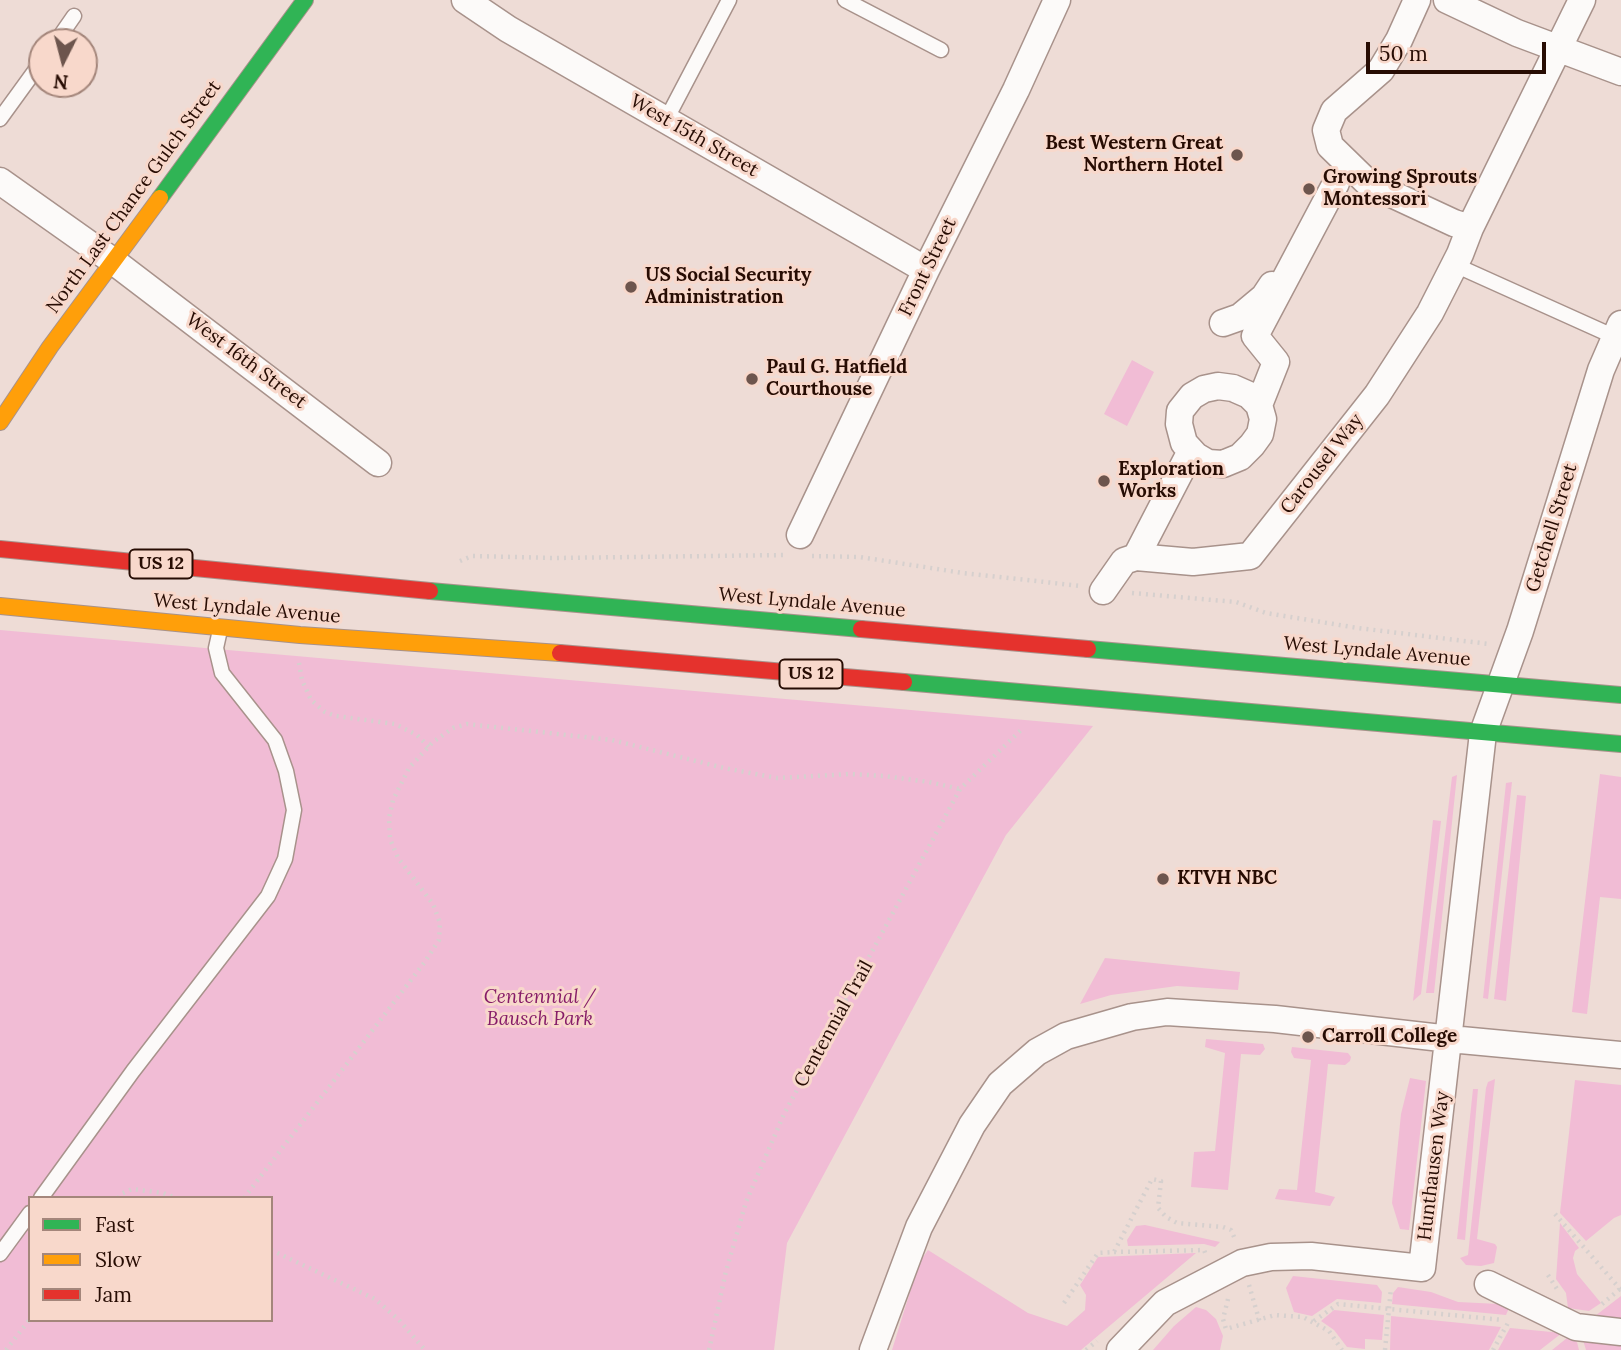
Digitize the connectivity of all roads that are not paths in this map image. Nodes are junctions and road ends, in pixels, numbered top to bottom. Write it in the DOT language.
graph roads {
  1 [pos="305,0"];
  2 [pos="465,0"];
  3 [pos="729,0"];
  4 [pos="845,0"];
  5 [pos="1057,0"];
  6 [pos="1417,0"];
  7 [pos="1447,0"];
  8 [pos="1581,0"];
  9 [pos="74,16"];
  10 [pos="66,28"];
  11 [pos="1557,49"];
  12 [pos="941,50"];
  13 [pos="1621,72"];
  14 [pos="28,80"];
  15 [pos="0,119"];
  16 [pos="666,120"];
  17 [pos="0,181"];
  18 [pos="1336,183"];
  19 [pos="1470,228"];
  20 [pos="113,261"];
  21 [pos="1455,265"];
  22 [pos="926,270"];
  23 [pos="1618,330"];
  24 [pos="1259,405"];
  25 [pos="0,422"];
  26 [pos="1191,451"];
  27 [pos="378,463"];
  28 [pos="0,549"];
  29 [pos="800,549"];
  30 [pos="1136,556"];
  31 [pos="1104,590"];
  32 [pos="0,606"];
  33 [pos="220,628"];
  34 [pos="1502,683"];
  35 [pos="1621,695"];
  36 [pos="1483,733"];
  37 [pos="1621,744"];
  38 [pos="1450,1039"];
  39 [pos="1621,1055"];
  40 [pos="42,1196"];
  41 [pos="28,1216"];
  42 [pos="0,1254"];
  43 [pos="1488,1284"];
  44 [pos="1621,1332"];
  45 [pos="873,1350"];
  46 [pos="1120,1350"];
  1 -- 20 [label="main road, North Last Chance Gulch Street"];
  2 -- 16 [label="street, West 15th Street"];
  3 -- 16 [label="lane"];
  4 -- 12 [label="lane"];
  5 -- 22 [label="street, Front Street"];
  6 -- 19 [label="street"];
  7 -- 11 [label="street"];
  8 -- 11 [label="street, Carousel Way"];
  9 -- 10 [label="lane"];
  11 -- 13 [label="street"];
  11 -- 19 [label="street, Carousel Way"];
  14 -- 15 [label="lane"];
  16 -- 22 [label="street, West 15th Street"];
  17 -- 20 [label="street, West 16th Street"];
  18 -- 24 [label="street"];
  19 -- 21 [label="street, Carousel Way"];
  20 -- 25 [label="main road, North Last Chance Gulch Street"];
  20 -- 27 [label="street, West 16th Street"];
  21 -- 23 [label="lane"];
  21 -- 30 [label="street, Carousel Way"];
  22 -- 29 [label="street, Front Street"];
  23 -- 34 [label="street, Getchell Street"];
  24 -- 26 [label="street"];
  24 -- 26 [label="street"];
  26 -- 30 [label="street"];
  28 -- 34 [label="main road, West Lyndale Avenue / US 12"];
  30 -- 31 [label="street"];
  32 -- 33 [label="main road, West Lyndale Avenue / US 12"];
  33 -- 36 [label="main road, West Lyndale Avenue / US 12"];
  33 -- 40 [label="lane"];
  34 -- 35 [label="main road, West Lyndale Avenue / US 12"];
  34 -- 36 [label="street, Getchell Street"];
  36 -- 37 [label="main road, West Lyndale Avenue / US 12"];
  36 -- 38 [label="street, Hunthausen Way"];
  38 -- 39 [label="street"];
  38 -- 45 [label="street"];
  38 -- 46 [label="street, Hunthausen Way"];
  41 -- 42 [label="lane"];
  43 -- 44 [label="street"];
}
